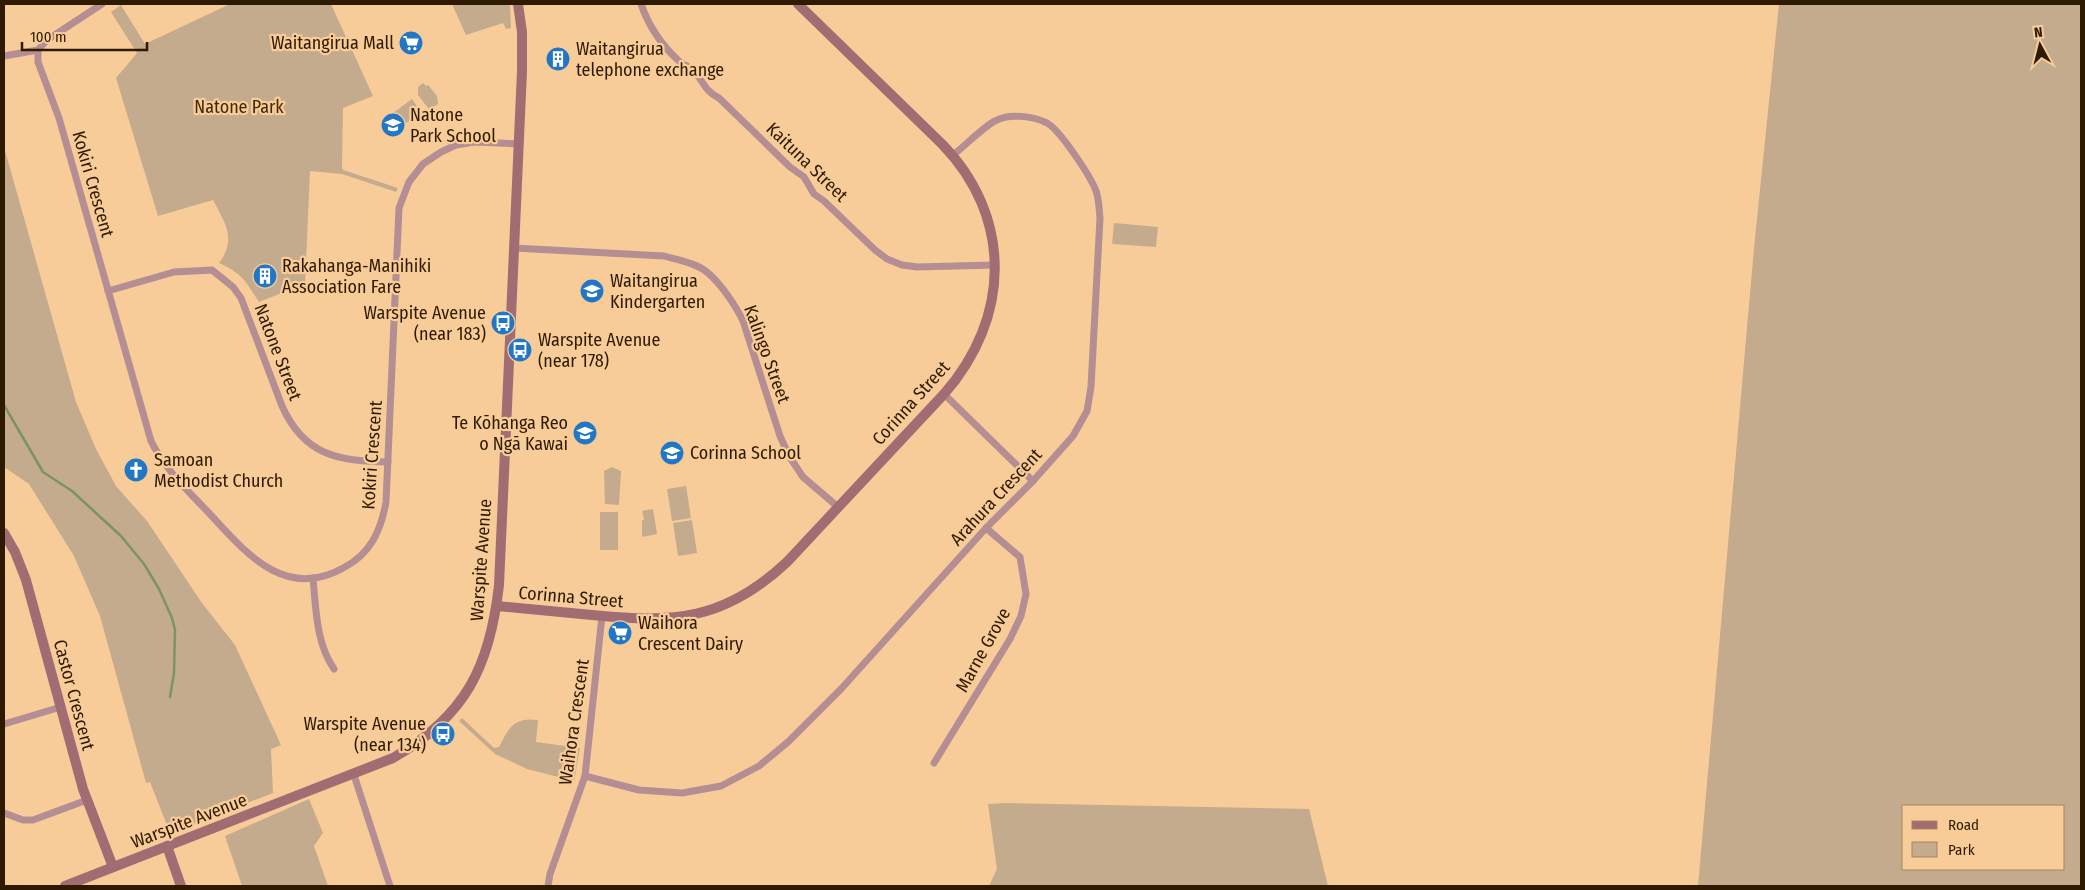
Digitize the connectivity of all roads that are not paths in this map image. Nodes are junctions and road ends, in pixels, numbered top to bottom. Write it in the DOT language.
graph roads {
  1 [pos="102,4"];
  2 [pos="518,4"];
  3 [pos="641,4"];
  4 [pos="798,4"];
  5 [pos="38,50"];
  6 [pos="4,56"];
  7 [pos="519,144"];
  8 [pos="953,155"];
  9 [pos="514,248"];
  10 [pos="995,265"];
  11 [pos="108,291"];
  12 [pos="944,394"];
  13 [pos="388,462"];
  14 [pos="1033,481"];
  15 [pos="838,507"];
  16 [pos="986,528"];
  17 [pos="4,533"];
  18 [pos="313,578"];
  19 [pos="497,606"];
  20 [pos="602,616"];
  21 [pos="334,669"];
  22 [pos="61,707"];
  23 [pos="4,724"];
  24 [pos="934,763"];
  25 [pos="354,775"];
  26 [pos="585,776"];
  27 [pos="87,800"];
  28 [pos="4,813"];
  29 [pos="167,846"];
  30 [pos="113,867"];
  31 [pos="66,886"];
  32 [pos="181,886"];
  33 [pos="390,886"];
  34 [pos="548,886"];
  1 -- 5 [label="street"];
  2 -- 7 [label="street, Warspite Avenue"];
  3 -- 10 [label="street, Kaituna Street"];
  4 -- 8 [label="street, Corinna Street"];
  5 -- 6 [label="street"];
  5 -- 11 [label="street, Kokiri Crescent"];
  7 -- 9 [label="street, Warspite Avenue"];
  7 -- 13 [label="street, Kokiri Crescent"];
  8 -- 10 [label="street, Corinna Street"];
  8 -- 14 [label="street, Arahura Crescent"];
  9 -- 15 [label="street, Kalingo Street"];
  9 -- 19 [label="street, Warspite Avenue"];
  10 -- 12 [label="street, Corinna Street"];
  11 -- 13 [label="street, Natone Street"];
  11 -- 18 [label="street, Kokiri Crescent"];
  12 -- 14 [label="street"];
  12 -- 15 [label="street, Corinna Street"];
  13 -- 18 [label="street, Kokiri Crescent"];
  14 -- 16 [label="street, Arahura Crescent"];
  15 -- 20 [label="street, Corinna Street"];
  16 -- 24 [label="street, Marne Grove"];
  16 -- 26 [label="street, Arahura Crescent"];
  17 -- 22 [label="street, Castor Crescent"];
  18 -- 21 [label="street"];
  19 -- 20 [label="street, Corinna Street"];
  19 -- 25 [label="street, Warspite Avenue"];
  20 -- 26 [label="street, Waihora Crescent"];
  22 -- 23 [label="street"];
  22 -- 27 [label="street, Castor Crescent"];
  25 -- 29 [label="street, Warspite Avenue"];
  25 -- 33 [label="street"];
  26 -- 34 [label="street, Waihora Crescent"];
  27 -- 28 [label="street"];
  27 -- 30 [label="street, Castor Crescent"];
  29 -- 30 [label="street, Warspite Avenue"];
  29 -- 32 [label="street"];
  30 -- 31 [label="street, Warspite Avenue"];
}
